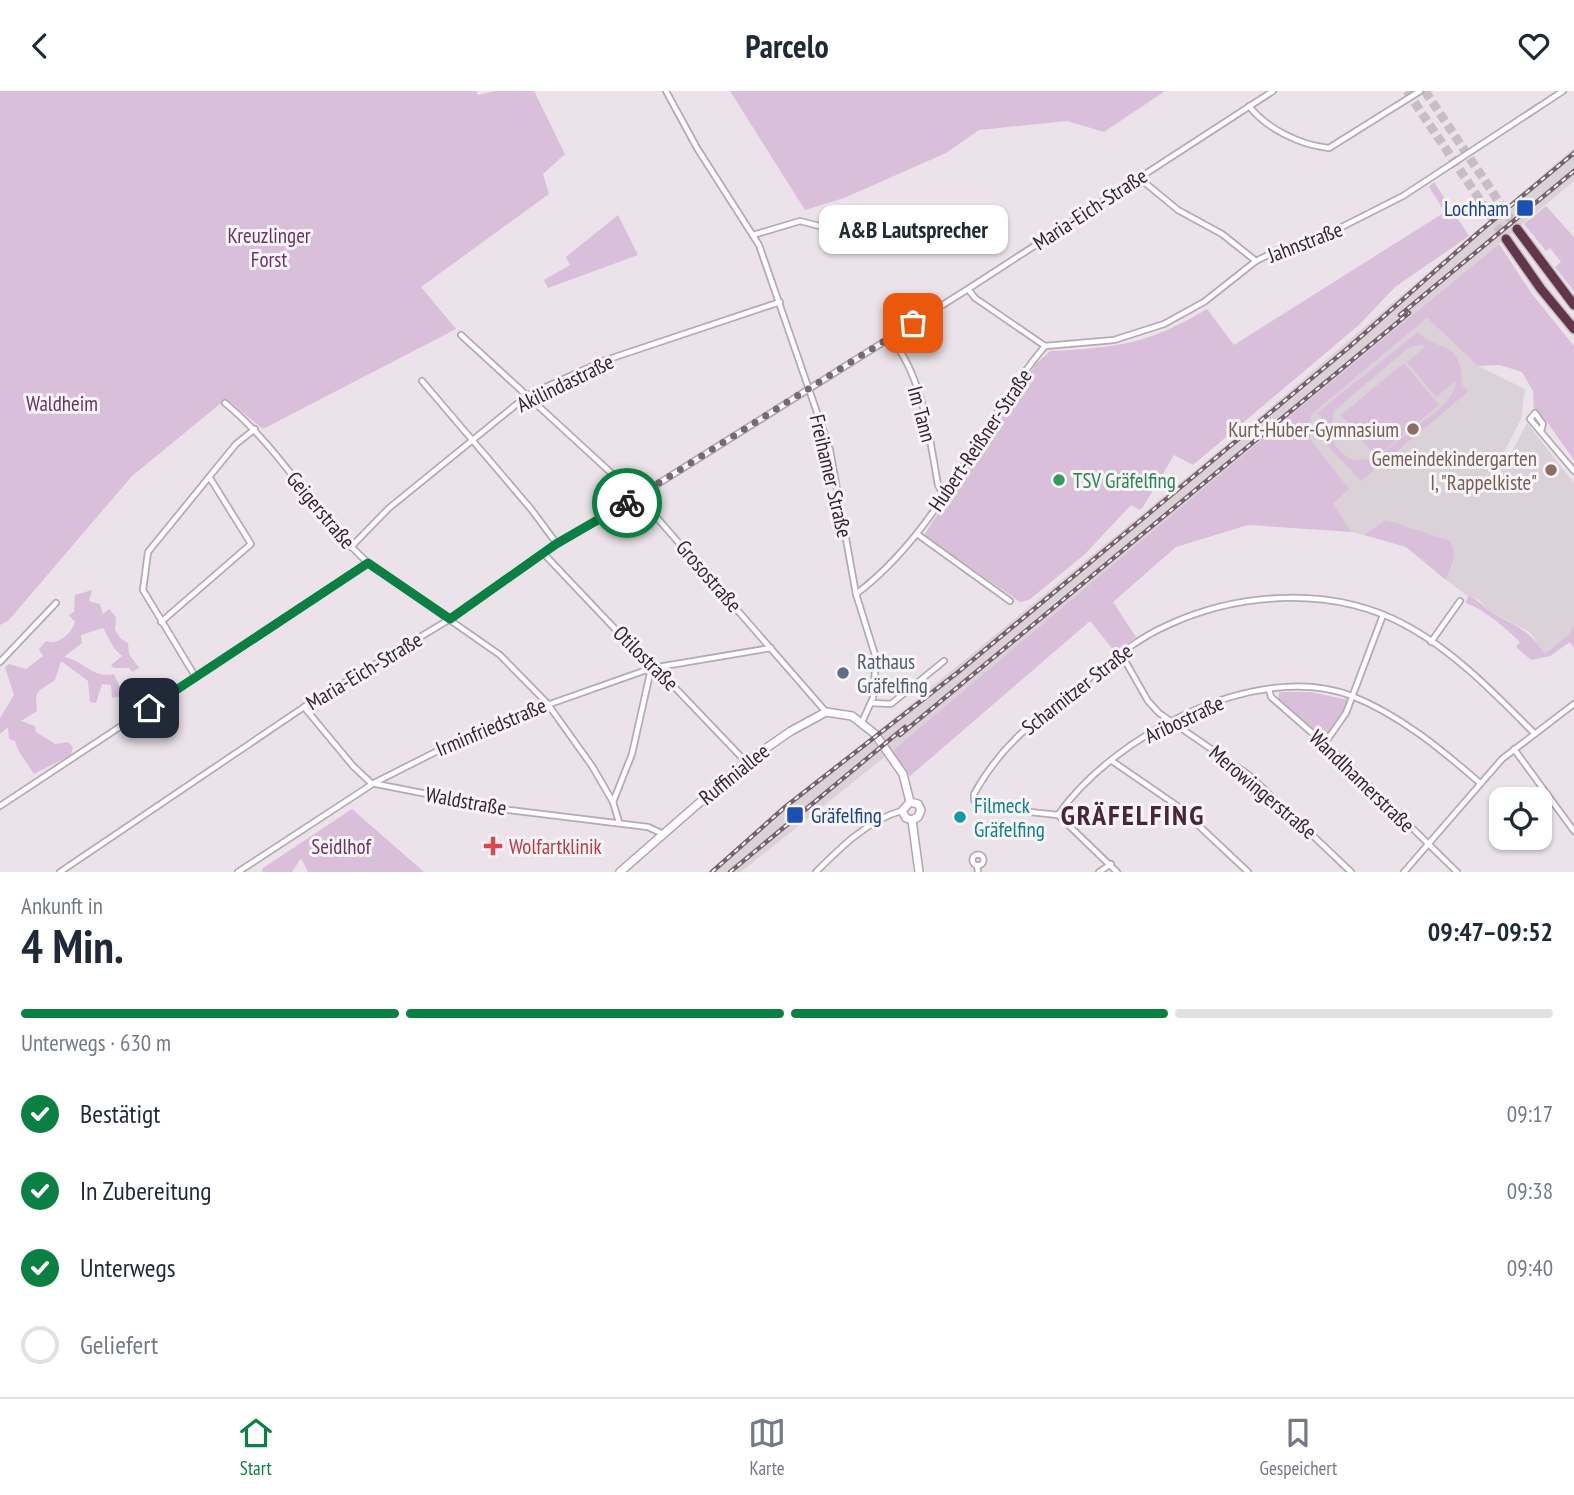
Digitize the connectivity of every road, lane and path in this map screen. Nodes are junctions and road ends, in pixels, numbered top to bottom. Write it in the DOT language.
graph roads {
  1 [pos="666,91"];
  2 [pos="1273,91"];
  3 [pos="1420,91"];
  4 [pos="1563,91"];
  5 [pos="1249,106"];
  6 [pos="1138,177"];
  7 [pos="885,222"];
  8 [pos="1517,229"];
  9 [pos="753,235"];
  10 [pos="1506,239"];
  11 [pos="1256,261"];
  12 [pos="968,289"];
  13 [pos="780,302"];
  14 [pos="1574,306"];
  15 [pos="1574,329"];
  16 [pos="461,335"];
  17 [pos="891,337"];
  18 [pos="1045,347"];
  19 [pos="422,381"];
  20 [pos="809,388"];
  21 [pos="528,395"];
  22 [pos="225,403"];
  23 [pos="256,429"];
  24 [pos="1541,431"];
  25 [pos="472,440"];
  26 [pos="1574,471"];
  27 [pos="210,478"];
  28 [pos="943,494"];
  29 [pos="637,497"];
  30 [pos="917,534"];
  31 [pos="556,544"];
  32 [pos="351,547"];
  33 [pos="545,555"];
  34 [pos="368,563"];
  35 [pos="856,594"];
  36 [pos="1010,601"];
  37 [pos="1460,601"];
  38 [pos="56,603"];
  39 [pos="1383,615"];
  40 [pos="450,619"];
  41 [pos="161,622"];
  42 [pos="1432,642"];
  43 [pos="771,647"];
  44 [pos="1120,652"];
  45 [pos="944,661"];
  46 [pos="0,662"];
  47 [pos="652,668"];
  48 [pos="195,676"];
  49 [pos="1269,689"];
  50 [pos="1352,696"];
  51 [pos="547,703"];
  52 [pos="871,703"];
  53 [pos="1574,704"];
  54 [pos="304,707"];
  55 [pos="826,712"];
  56 [pos="1170,720"];
  57 [pos="862,722"];
  58 [pos="1534,733"];
  59 [pos="1325,743"];
  60 [pos="1514,749"];
  61 [pos="1112,761"];
  62 [pos="746,762"];
  63 [pos="374,783"];
  64 [pos="1480,783"];
  65 [pos="613,802"];
  66 [pos="910,802"];
  67 [pos="0,806"];
  68 [pos="902,811"];
  69 [pos="1058,815"];
  70 [pos="912,820"];
  71 [pos="619,822"];
  72 [pos="1574,831"];
  73 [pos="661,834"];
  74 [pos="1429,845"];
  75 [pos="977,865"];
  76 [pos="1111,865"];
  77 [pos="60,872"];
  78 [pos="238,872"];
  79 [pos="620,872"];
  80 [pos="816,872"];
  81 [pos="919,872"];
  82 [pos="978,872"];
  83 [pos="1099,872"];
  84 [pos="1117,872"];
  85 [pos="1248,872"];
  86 [pos="1351,872"];
  87 [pos="1404,872"];
  88 [pos="1457,872"];
  1 -- 9 [label="street, Freihamer Straße"];
  2 -- 5 [label="street, Maria-Eich-Straße"];
  3 -- 5 [label="street"];
  4 -- 11 [label="street, Jahnstraße"];
  5 -- 6 [label="street, Maria-Eich-Straße"];
  6 -- 11 [label="street"];
  6 -- 12 [label="street, Maria-Eich-Straße"];
  7 -- 9 [label="street"];
  8 -- 14 [label="highway"];
  9 -- 13 [label="street, Freihamer Straße"];
  10 -- 15 [label="highway"];
  11 -- 18 [label="street, Jahnstraße"];
  12 -- 17 [label="street, Maria-Eich-Straße"];
  12 -- 18 [label="street"];
  13 -- 20 [label="street, Freihamer Straße"];
  13 -- 21 [label="street, Akilindastraße"];
  16 -- 21 [label="street, Grosostraße"];
  17 -- 20 [label="street, Maria-Eich-Straße"];
  17 -- 28 [label="street, Im Tann"];
  18 -- 28 [label="street, Hubert-Reißner-Straße"];
  19 -- 25 [label="street"];
  20 -- 29 [label="street, Maria-Eich-Straße"];
  20 -- 35 [label="street, Freihamer Straße"];
  21 -- 25 [label="street, Akilindastraße"];
  21 -- 29 [label="street, Grosostraße"];
  22 -- 23 [label="street, Geigerstraße"];
  23 -- 27 [label="street"];
  23 -- 32 [label="street, Geigerstraße"];
  24 -- 26 [label="street"];
  25 -- 31 [label="street"];
  25 -- 32 [label="street, Akilindastraße"];
  27 -- 41 [label="street"];
  27 -- 41 [label="street"];
  28 -- 30 [label="street, Hubert-Reißner-Straße"];
  29 -- 31 [label="street, Maria-Eich-Straße"];
  29 -- 43 [label="street, Grosostraße"];
  30 -- 35 [label="street, Hubert-Reißner-Straße"];
  30 -- 36 [label="street, Hubert-Reißner-Straße"];
  31 -- 33 [label="street, Maria-Eich-Straße"];
  32 -- 34 [label="street, Geigerstraße"];
  33 -- 40 [label="street, Maria-Eich-Straße"];
  33 -- 47 [label="street, Otilostraße"];
  34 -- 40 [label="street, Geigerstraße"];
  34 -- 48 [label="street"];
  35 -- 52 [label="street, Freihamer Straße"];
  37 -- 42 [label="street"];
  38 -- 46 [label="street"];
  39 -- 42 [label="street, Scharnitzer Straße"];
  39 -- 44 [label="street, Scharnitzer Straße"];
  39 -- 50 [label="street"];
  40 -- 51 [label="street, Geigerstraße"];
  40 -- 54 [label="street, Maria-Eich-Straße"];
  41 -- 48 [label="street"];
  42 -- 58 [label="street, Scharnitzer Straße"];
  43 -- 47 [label="street, Irminfriedstraße"];
  43 -- 55 [label="street, Grosostraße"];
  44 -- 56 [label="street, Merowingerstraße"];
  44 -- 69 [label="street, Scharnitzer Straße"];
  45 -- 52 [label="street"];
  47 -- 51 [label="street, Irminfriedstraße"];
  47 -- 62 [label="street, Otilostraße"];
  47 -- 65 [label="street"];
  48 -- 67 [label="street"];
  49 -- 50 [label="street, Aribostraße"];
  49 -- 56 [label="street, Aribostraße"];
  49 -- 59 [label="street, Wandlhamerstraße"];
  50 -- 59 [label="street"];
  50 -- 64 [label="street, Aribostraße"];
  51 -- 63 [label="street, Irminfriedstraße"];
  51 -- 65 [label="street, Geigerstraße"];
  52 -- 57 [label="street, Freihamer Straße"];
  53 -- 58 [label="street"];
  54 -- 63 [label="street"];
  54 -- 77 [label="street, Maria-Eich-Straße"];
  55 -- 57 [label="street"];
  55 -- 62 [label="street, Ruffiniallee"];
  56 -- 61 [label="street, Aribostraße"];
  56 -- 86 [label="street, Merowingerstraße"];
  57 -- 66 [label="street"];
  58 -- 60 [label="street"];
  59 -- 74 [label="street, Wandlhamerstraße"];
  60 -- 64 [label="street"];
  60 -- 72 [label="street"];
  61 -- 69 [label="street, Aribostraße"];
  61 -- 85 [label="street"];
  62 -- 73 [label="street, Ruffiniallee"];
  63 -- 71 [label="street, Waldstraße"];
  63 -- 78 [label="street, Irminfriedstraße"];
  64 -- 74 [label="street"];
  65 -- 71 [label="street, Geigerstraße"];
  66 -- 68 [label="street"];
  66 -- 70 [label="street"];
  68 -- 70 [label="street"];
  68 -- 80 [label="street"];
  69 -- 76 [label="street"];
  70 -- 81 [label="street"];
  71 -- 73 [label="street, Waldstraße"];
  73 -- 79 [label="street, Ruffiniallee"];
  74 -- 87 [label="street"];
  74 -- 88 [label="street, Wandlhamerstraße"];
  75 -- 82 [label="street"];
  76 -- 83 [label="street"];
  76 -- 84 [label="street"];
}
